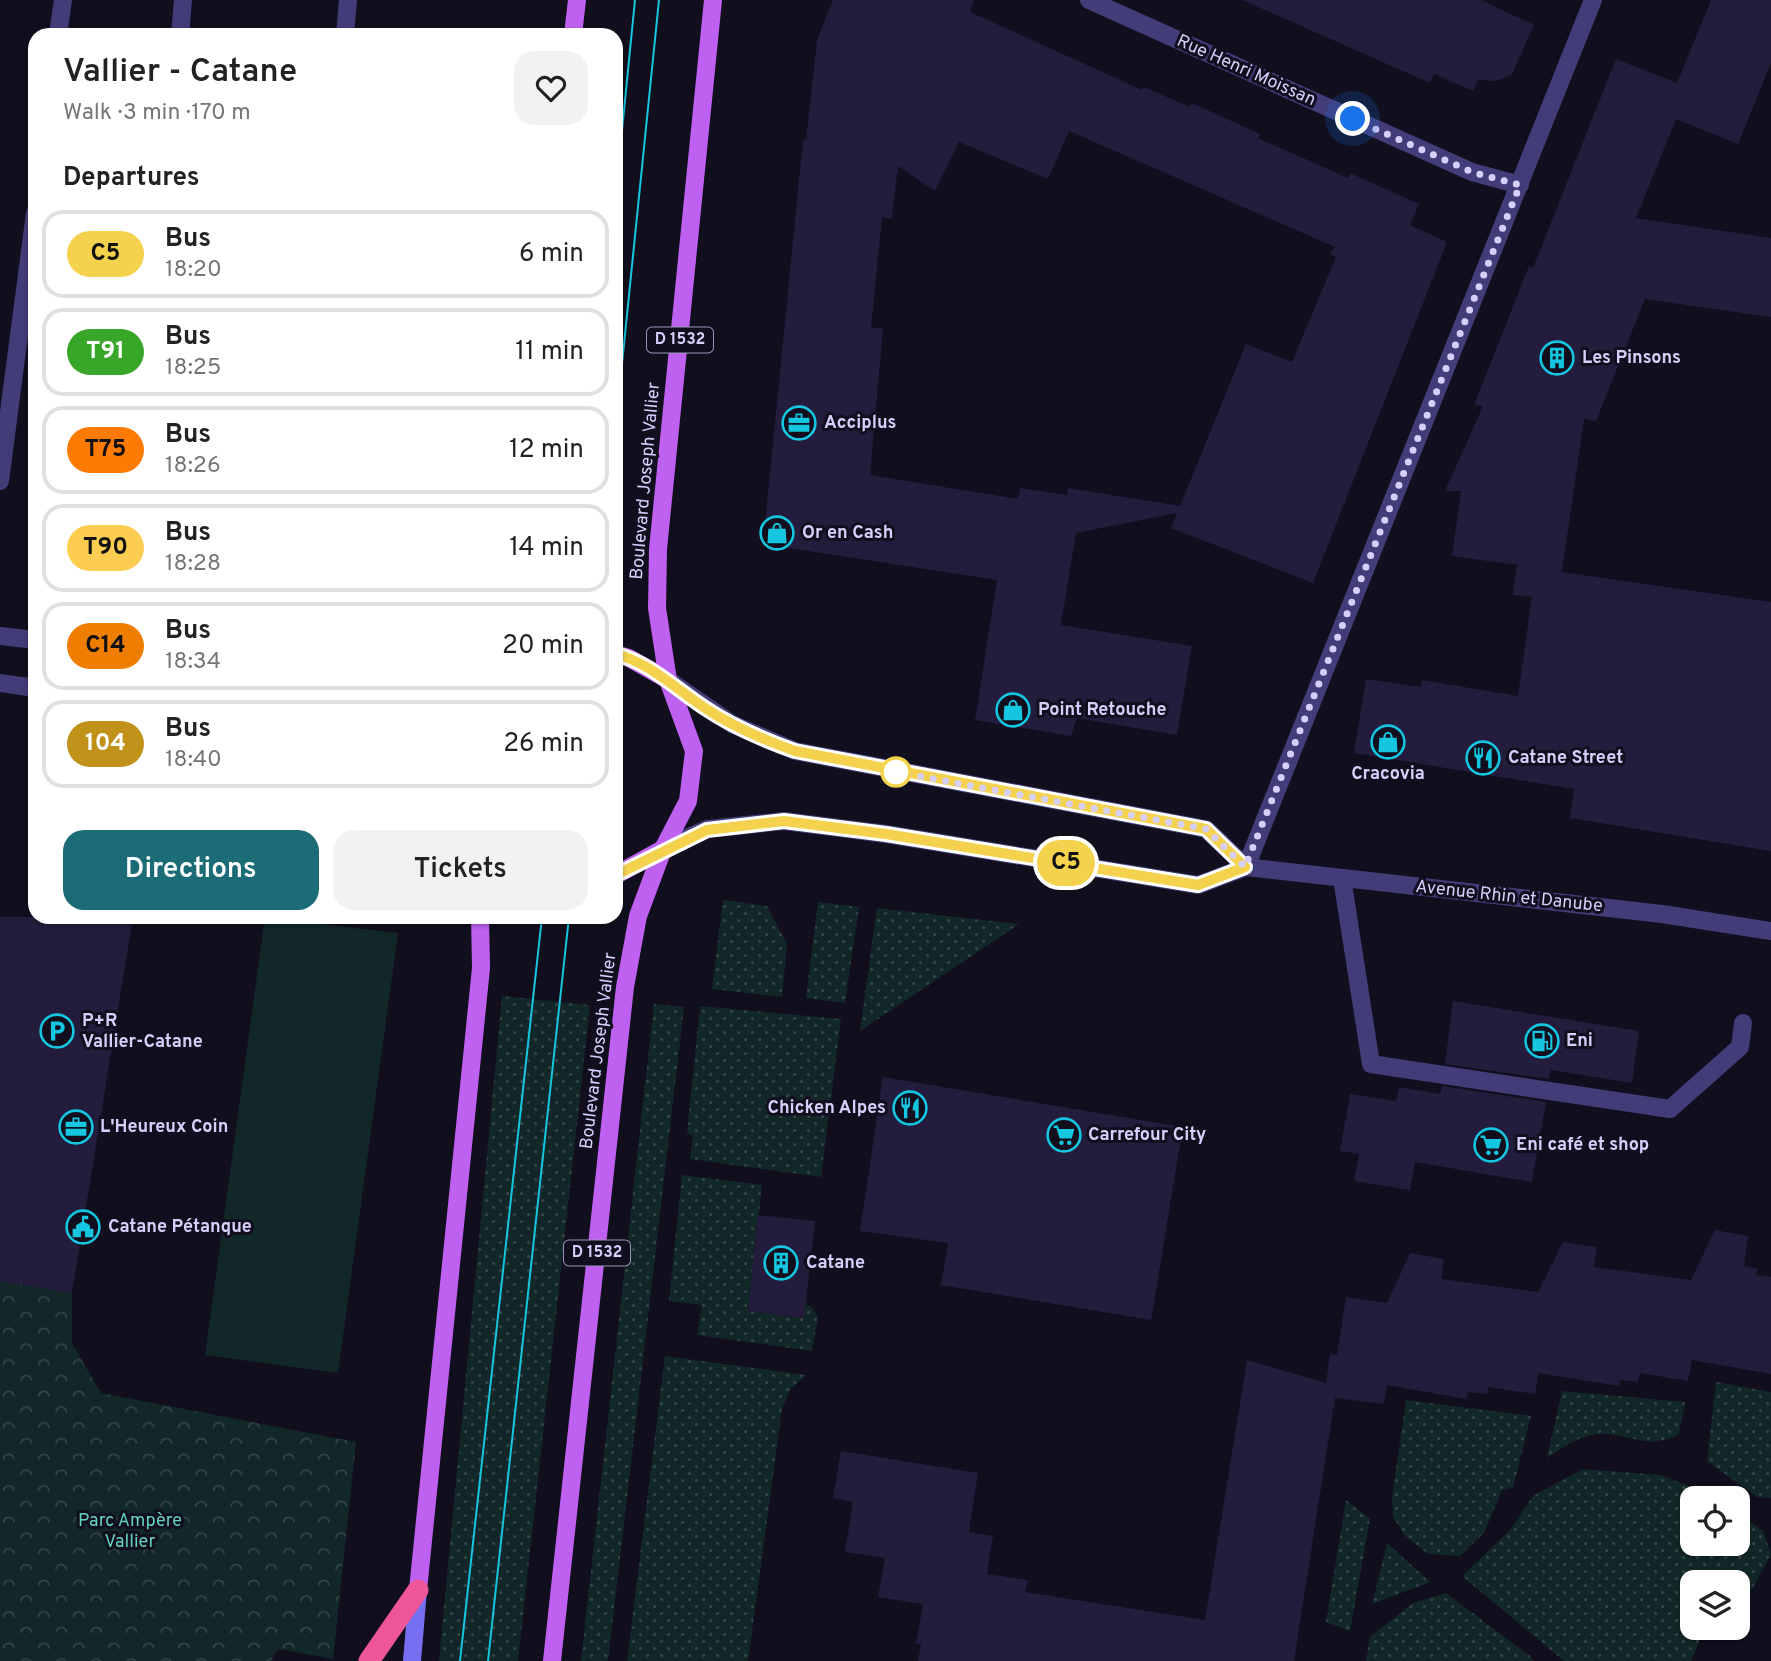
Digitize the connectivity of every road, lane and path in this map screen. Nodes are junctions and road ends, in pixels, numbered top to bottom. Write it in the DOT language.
graph roads {
  1 [pos="63,0"];
  2 [pos="183,0"];
  3 [pos="348,0"];
  4 [pos="577,0"];
  5 [pos="713,0"];
  6 [pos="1089,0"];
  7 [pos="1593,0"];
  8 [pos="59,28"];
  9 [pos="181,28"];
  10 [pos="346,28"];
  11 [pos="574,28"];
  12 [pos="1520,185"];
  13 [pos="28,267"];
  14 [pos="0,481"];
  15 [pos="0,635"];
  16 [pos="28,639"];
  17 [pos="623,656"];
  18 [pos="668,680"];
  19 [pos="0,683"];
  20 [pos="28,687"];
  21 [pos="663,849"];
  22 [pos="1245,867"];
  23 [pos="623,871"];
  24 [pos="1342,878"];
  25 [pos="480,924"];
  26 [pos="1771,931"];
  27 [pos="1743,1023"];
  28 [pos="418,1590"];
  29 [pos="369,1661"];
  30 [pos="412,1661"];
  31 [pos="552,1661"];
  1 -- 8 [label="street"];
  2 -- 9 [label="street"];
  3 -- 10 [label="street"];
  4 -- 11 [label="main road"];
  5 -- 18 [label="main road, Boulevard Joseph Vallier / D 1532"];
  6 -- 12 [label="street, Rue Henri Moissan"];
  7 -- 12 [label="street"];
  12 -- 22 [label="street"];
  13 -- 14 [label="street"];
  15 -- 16 [label="street"];
  17 -- 18 [label="main road"];
  18 -- 21 [label="main road, Boulevard Joseph Vallier / D 1532"];
  18 -- 22 [label="street"];
  19 -- 20 [label="street"];
  21 -- 22 [label="street, Avenue Rhin et Danube"];
  21 -- 23 [label="main road"];
  21 -- 31 [label="main road, Boulevard Joseph Vallier / D 1532"];
  22 -- 24 [label="street, Avenue Rhin et Danube"];
  24 -- 26 [label="street, Avenue Rhin et Danube"];
  24 -- 27 [label="street"];
  25 -- 28 [label="main road"];
  28 -- 29 [label="highway"];
  28 -- 30 [label="main road"];
}
